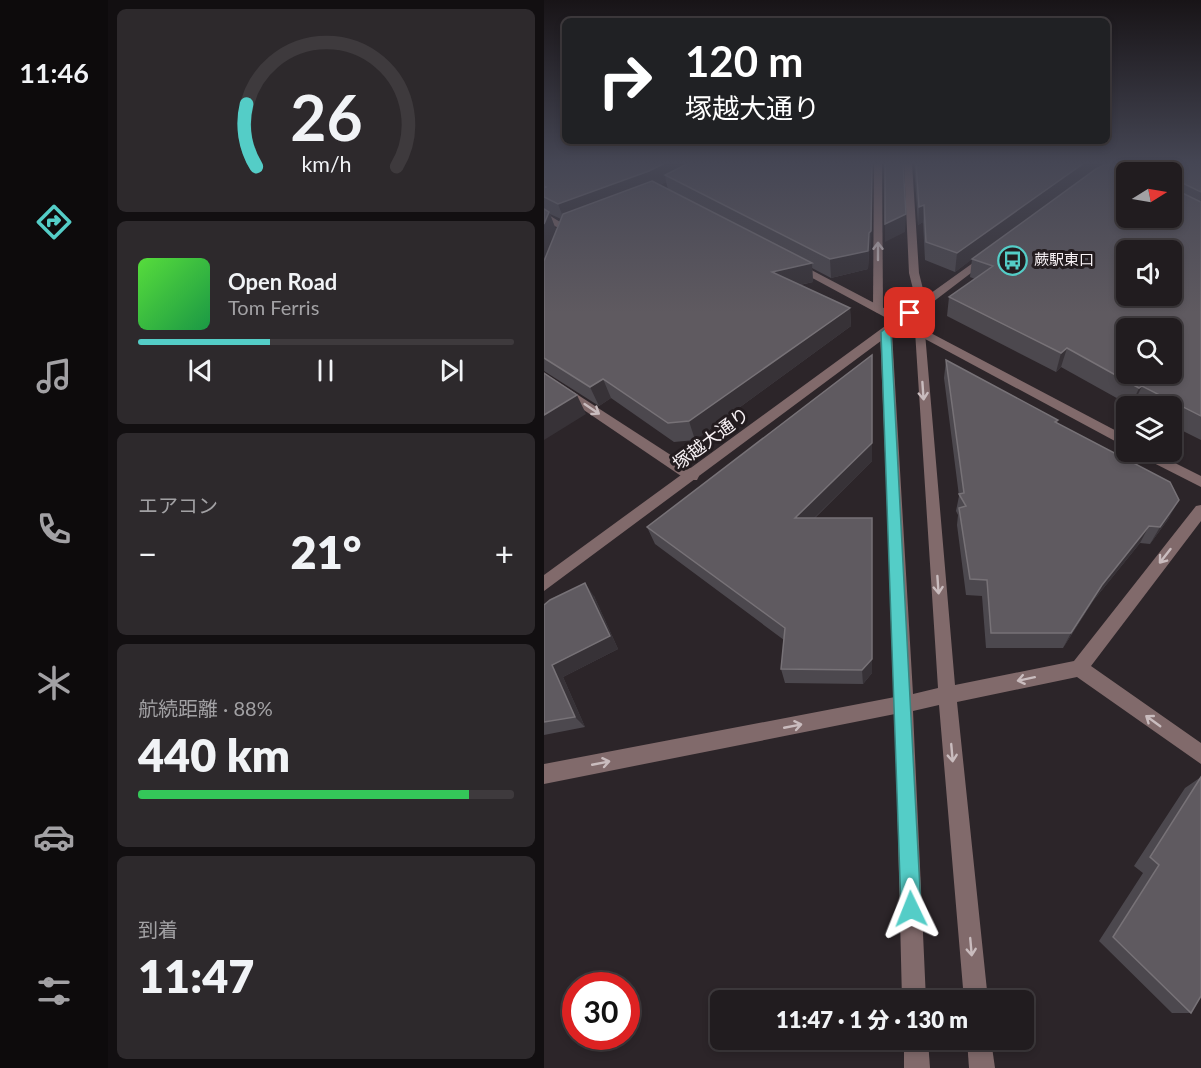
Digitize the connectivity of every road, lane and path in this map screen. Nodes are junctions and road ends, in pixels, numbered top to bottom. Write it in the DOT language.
graph roads {
  1 [pos="878,213"];
  2 [pos="910,213"];
  3 [pos="544,215"];
  4 [pos="585,220"];
  5 [pos="564,228"];
  6 [pos="560,239"];
  7 [pos="994,252"];
  8 [pos="783,259"];
  9 [pos="922,305"];
  10 [pos="878,310"];
  11 [pos="899,321"];
  12 [pos="886,332"];
  13 [pos="919,333"];
  14 [pos="544,376"];
  15 [pos="1116,437"];
  16 [pos="1162,462"];
  17 [pos="691,476"];
  18 [pos="1201,482"];
  19 [pos="1201,510"];
  20 [pos="544,585"];
  21 [pos="1079,668"];
  22 [pos="947,694"];
  23 [pos="904,704"];
  24 [pos="1201,755"];
  25 [pos="544,774"];
  26 [pos="914,990"];
  27 [pos="975,990"];
  28 [pos="916,1050"];
  29 [pos="980,1050"];
  30 [pos="917,1068"];
  31 [pos="982,1068"];
  10 -- 1 [label="street, one-way"];
  2 -- 9 [label="street"];
  3 -- 5 [label="street"];
  4 -- 5 [label="street"];
  5 -- 6 [label="street"];
  7 -- 9 [label="street, 塚越大通り"];
  8 -- 10 [label="street"];
  9 -- 11 [label="street, 塚越大通り"];
  10 -- 11 [label="street"];
  11 -- 12 [label="street, 塚越大通り"];
  11 -- 13 [label="street"];
  12 -- 17 [label="street, 塚越大通り"];
  12 -- 23 [label="street"];
  13 -- 15 [label="street"];
  13 -- 22 [label="street, one-way"];
  14 -- 17 [label="street, one-way"];
  16 -- 18 [label="street"];
  17 -- 20 [label="street, 塚越大通り"];
  19 -- 21 [label="street, one-way"];
  21 -- 22 [label="street, one-way"];
  24 -- 21 [label="street, one-way"];
  22 -- 23 [label="street"];
  22 -- 27 [label="street, one-way"];
  25 -- 23 [label="street, one-way"];
  23 -- 26 [label="street"];
  28 -- 30 [label="street"];
  29 -- 31 [label="street"];
}
